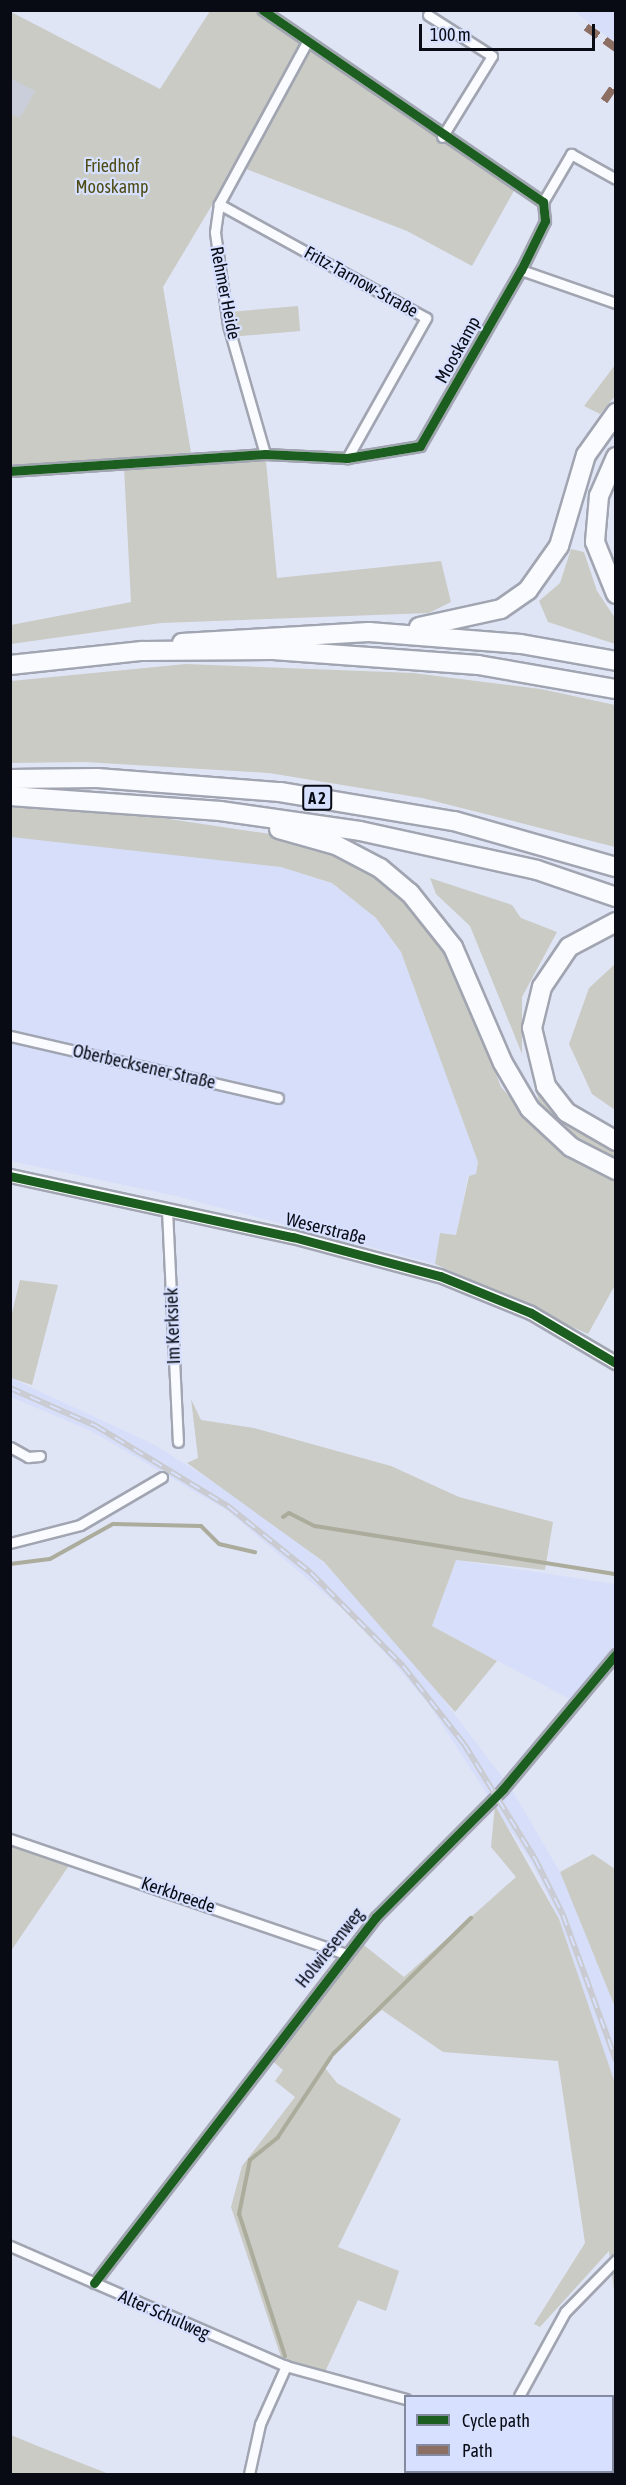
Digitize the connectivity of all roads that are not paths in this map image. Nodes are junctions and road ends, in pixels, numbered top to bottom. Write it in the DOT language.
graph roads {
  1 [pos="263,10"];
  2 [pos="428,15"];
  3 [pos="306,42"];
  4 [pos="442,137"];
  5 [pos="615,179"];
  6 [pos="543,202"];
  7 [pos="219,204"];
  8 [pos="521,270"];
  9 [pos="615,303"];
  10 [pos="615,413"];
  11 [pos="265,454"];
  12 [pos="615,457"];
  13 [pos="347,458"];
  14 [pos="10,471"];
  15 [pos="615,594"];
  16 [pos="369,632"];
  17 [pos="142,651"];
  18 [pos="615,661"];
  19 [pos="10,666"];
  20 [pos="615,689"];
  21 [pos="10,779"];
  22 [pos="10,796"];
  23 [pos="220,811"];
  24 [pos="615,867"];
  25 [pos="615,897"];
  26 [pos="615,922"];
  27 [pos="10,1036"];
  28 [pos="278,1098"];
  29 [pos="615,1141"];
  30 [pos="615,1170"];
  31 [pos="10,1176"];
  32 [pos="167,1210"];
  33 [pos="615,1363"];
  34 [pos="178,1443"];
  35 [pos="10,1447"];
  36 [pos="40,1456"];
  37 [pos="162,1477"];
  38 [pos="10,1543"];
  39 [pos="615,1654"];
  40 [pos="10,1839"];
  41 [pos="345,1954"];
  42 [pos="10,2246"];
  43 [pos="615,2260"];
  44 [pos="94,2283"];
  45 [pos="286,2366"];
  46 [pos="520,2395"];
  47 [pos="404,2399"];
  48 [pos="249,2475"];
  1 -- 3 [label="street"];
  2 -- 4 [label="street"];
  3 -- 4 [label="street"];
  3 -- 7 [label="street, Rehmer Heide"];
  4 -- 6 [label="street"];
  5 -- 6 [label="street, Mooskamp"];
  6 -- 8 [label="street, Mooskamp"];
  7 -- 11 [label="street, Rehmer Heide"];
  7 -- 13 [label="street, Fritz-Tarnow-Straße"];
  8 -- 9 [label="street"];
  8 -- 13 [label="street, Mooskamp"];
  10 -- 16 [label="highway"];
  11 -- 13 [label="street, Mooskamp"];
  11 -- 14 [label="street, Mooskamp"];
  12 -- 15 [label="highway"];
  16 -- 17 [label="highway"];
  16 -- 18 [label="highway"];
  17 -- 19 [label="highway"];
  17 -- 20 [label="highway"];
  21 -- 24 [label="highway, A 2"];
  22 -- 23 [label="highway"];
  23 -- 25 [label="highway"];
  23 -- 30 [label="highway"];
  26 -- 29 [label="highway"];
  27 -- 28 [label="street, Oberbecksener Straße"];
  31 -- 32 [label="street, Weserstraße"];
  32 -- 33 [label="street, Weserstraße"];
  32 -- 34 [label="street, Im Kerksiek"];
  35 -- 36 [label="street"];
  37 -- 38 [label="street"];
  39 -- 41 [label="street, Holwiesenweg"];
  40 -- 41 [label="street, Kerkbreede"];
  41 -- 44 [label="street, Holwiesenweg"];
  42 -- 44 [label="street, Alter Schulweg"];
  43 -- 46 [label="street"];
  44 -- 45 [label="street, Alter Schulweg"];
  45 -- 47 [label="street, Alter Schulweg"];
  45 -- 48 [label="street"];
}
